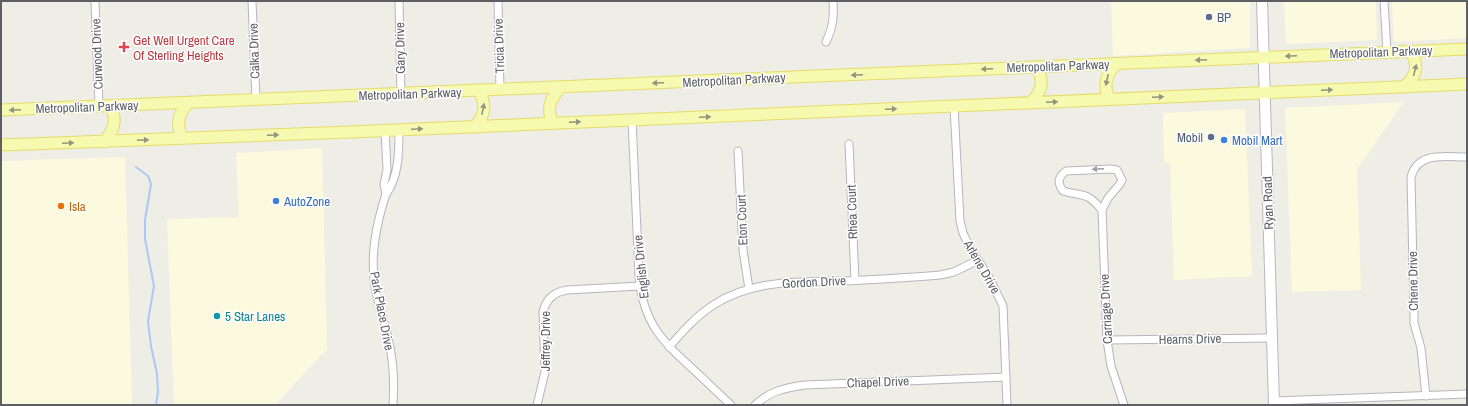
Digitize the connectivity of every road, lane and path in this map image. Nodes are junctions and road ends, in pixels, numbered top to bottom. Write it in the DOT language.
graph roads {
  1 [pos="95,1"];
  2 [pos="252,1"];
  3 [pos="399,1"];
  4 [pos="498,1"];
  5 [pos="833,1"];
  6 [pos="1262,1"];
  7 [pos="1384,1"];
  8 [pos="826,42"];
  9 [pos="1467,49"];
  10 [pos="1411,51"];
  11 [pos="1387,52"];
  12 [pos="1264,56"];
  13 [pos="1116,64"];
  14 [pos="1037,67"];
  15 [pos="1467,84"];
  16 [pos="1404,87"];
  17 [pos="560,88"];
  18 [pos="500,90"];
  19 [pos="479,91"];
  20 [pos="1265,93"];
  21 [pos="401,94"];
  22 [pos="1109,99"];
  23 [pos="256,100"];
  24 [pos="188,103"];
  25 [pos="1030,103"];
  26 [pos="104,106"];
  27 [pos="954,106"];
  28 [pos="1,110"];
  29 [pos="632,120"];
  30 [pos="553,123"];
  31 [pos="475,127"];
  32 [pos="385,130"];
  33 [pos="399,130"];
  34 [pos="182,138"];
  35 [pos="104,142"];
  36 [pos="849,144"];
  37 [pos="1,146"];
  38 [pos="738,152"];
  39 [pos="1467,156"];
  40 [pos="386,170"];
  41 [pos="396,171"];
  42 [pos="386,194"];
  43 [pos="1102,210"];
  44 [pos="978,260"];
  45 [pos="855,280"];
  46 [pos="640,286"];
  47 [pos="749,289"];
  48 [pos="1272,338"];
  49 [pos="1107,340"];
  50 [pos="669,347"];
  51 [pos="1006,377"];
  52 [pos="1467,394"];
  53 [pos="1426,396"];
  54 [pos="1274,403"];
  55 [pos="392,405"];
  56 [pos="537,405"];
  57 [pos="731,405"];
  58 [pos="755,405"];
  59 [pos="1007,405"];
  60 [pos="1124,405"];
  1 -- 26 [label="street, Curwood Drive"];
  2 -- 23 [label="street, Calka Drive"];
  3 -- 21 [label="street, Gary Drive"];
  4 -- 18 [label="street, Tricia Drive"];
  5 -- 8 [label="street"];
  6 -- 12 [label="main road, Ryan Road"];
  7 -- 11 [label="street"];
  9 -- 10 [label="main road, Metropolitan Parkway"];
  10 -- 11 [label="main road, Metropolitan Parkway"];
  16 -- 10 [label="main road, one-way"];
  11 -- 12 [label="main road, Metropolitan Parkway, one-way"];
  12 -- 13 [label="main road, Metropolitan Parkway, one-way"];
  12 -- 20 [label="main road, Ryan Road"];
  13 -- 14 [label="main road, Metropolitan Parkway"];
  13 -- 22 [label="main road, one-way"];
  14 -- 17 [label="main road, Metropolitan Parkway, one-way"];
  14 -- 25 [label="main road"];
  15 -- 16 [label="main road"];
  20 -- 16 [label="main road, one-way"];
  17 -- 18 [label="main road, Metropolitan Parkway"];
  17 -- 30 [label="main road"];
  18 -- 19 [label="main road, Metropolitan Parkway"];
  19 -- 21 [label="main road, Metropolitan Parkway"];
  31 -- 19 [label="main road, one-way"];
  22 -- 20 [label="main road, one-way"];
  20 -- 48 [label="main road, Ryan Road"];
  21 -- 23 [label="main road, Metropolitan Parkway"];
  25 -- 22 [label="main road, one-way"];
  23 -- 24 [label="main road, Metropolitan Parkway"];
  24 -- 26 [label="main road, Metropolitan Parkway"];
  24 -- 34 [label="main road"];
  25 -- 27 [label="main road"];
  26 -- 28 [label="main road, Metropolitan Parkway, one-way"];
  26 -- 35 [label="main road"];
  29 -- 27 [label="main road, one-way"];
  27 -- 44 [label="street, Arlene Drive"];
  30 -- 29 [label="main road, one-way"];
  29 -- 46 [label="street, English Drive"];
  30 -- 31 [label="main road"];
  33 -- 31 [label="main road, one-way"];
  32 -- 33 [label="main road"];
  34 -- 32 [label="main road, one-way"];
  32 -- 40 [label="street, Park Place Drive"];
  33 -- 41 [label="street, Park Place Drive"];
  35 -- 34 [label="main road, one-way"];
  37 -- 35 [label="main road, one-way"];
  36 -- 45 [label="street, Rhea Court"];
  38 -- 47 [label="street, Eton Court"];
  39 -- 53 [label="street, Chene Drive"];
  40 -- 41 [label="street"];
  40 -- 42 [label="street, Park Place Drive"];
  41 -- 42 [label="street, Park Place Drive"];
  42 -- 55 [label="street, Park Place Drive"];
  43 -- 43 [label="street, one-way"];
  43 -- 49 [label="street, Carriage Drive"];
  44 -- 45 [label="street, Gordon Drive"];
  44 -- 51 [label="street, Arlene Drive"];
  45 -- 47 [label="street, Gordon Drive"];
  46 -- 50 [label="street, English Drive"];
  46 -- 56 [label="street, Jeffrey Drive"];
  47 -- 50 [label="street, Gordon Drive"];
  48 -- 49 [label="street, Hearns Drive"];
  48 -- 54 [label="main road, Ryan Road"];
  49 -- 60 [label="street, Carriage Drive"];
  50 -- 57 [label="street, English Drive"];
  51 -- 58 [label="street, Chapel Drive"];
  51 -- 59 [label="street, Arlene Drive"];
  52 -- 53 [label="street"];
  53 -- 54 [label="street"];
}
